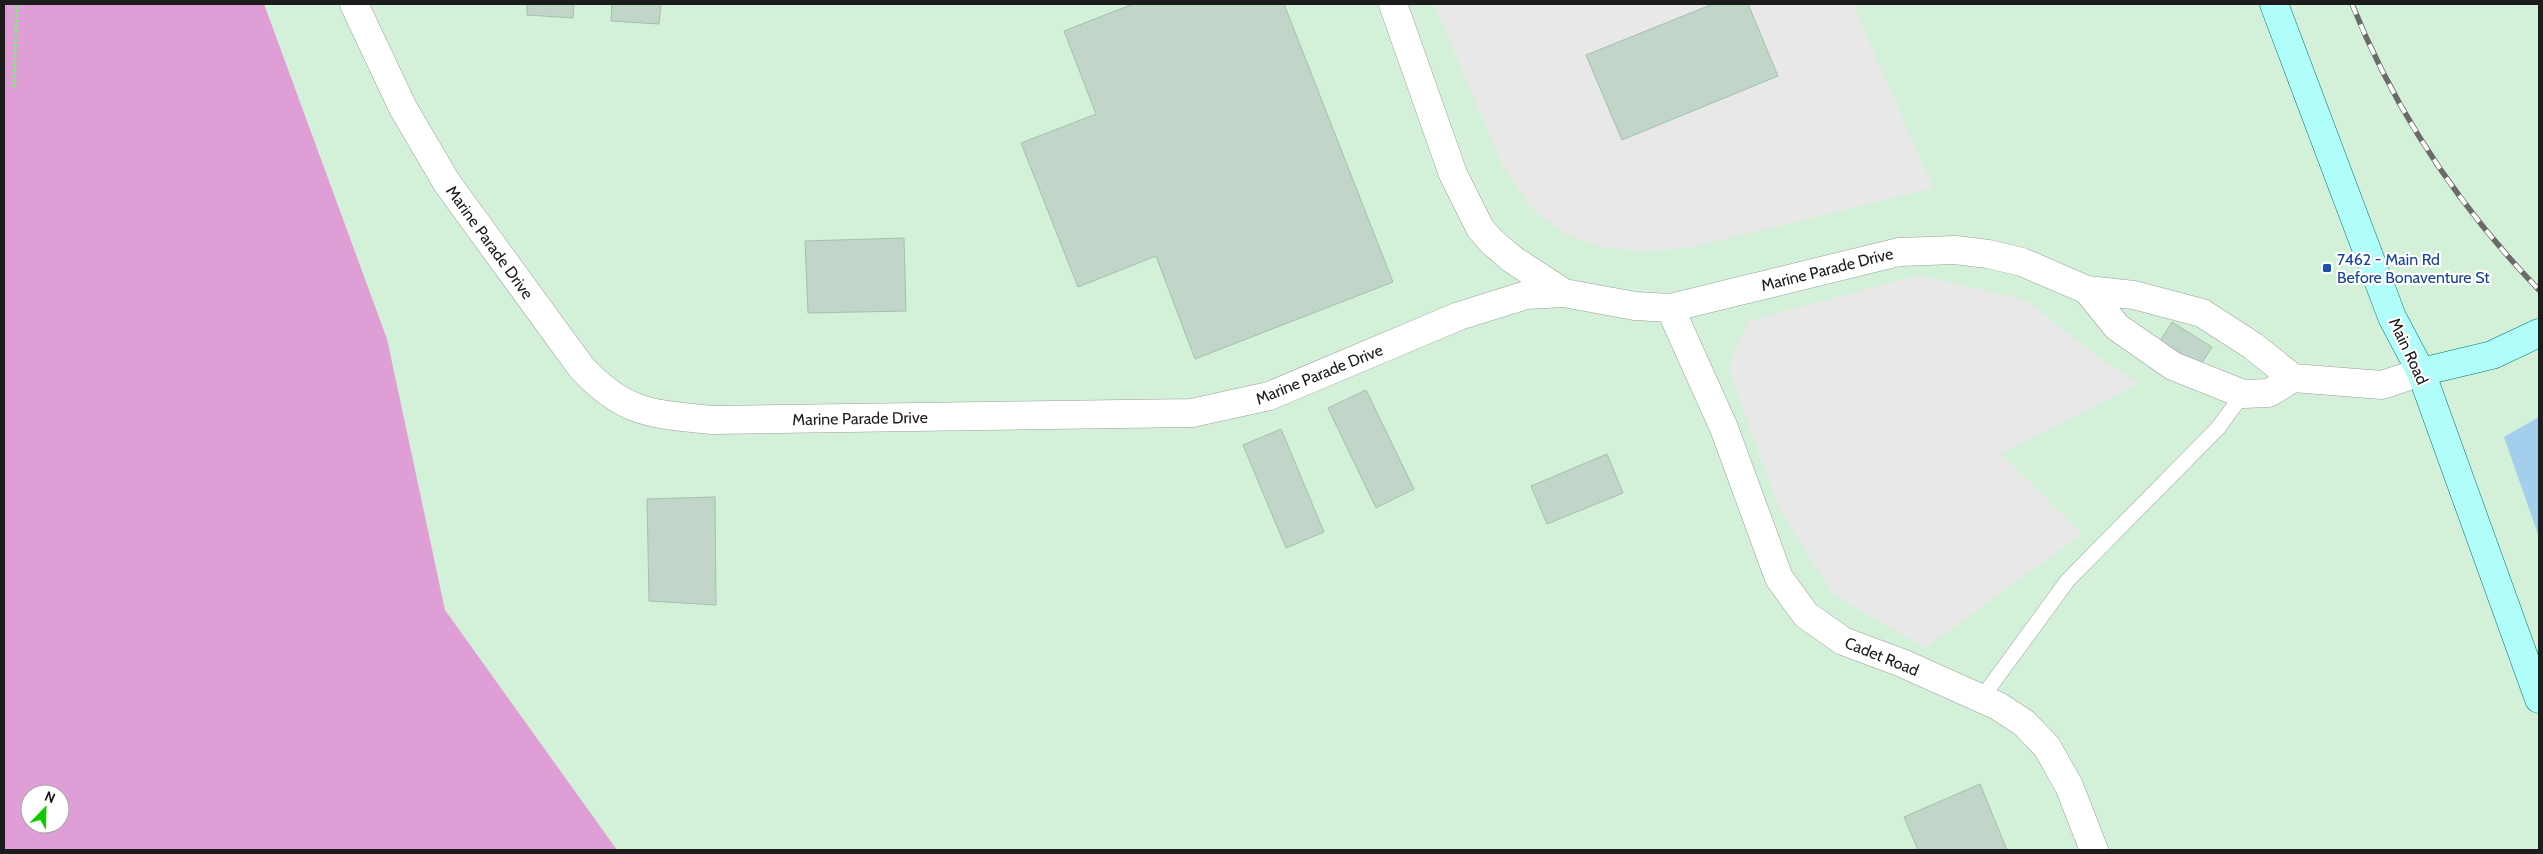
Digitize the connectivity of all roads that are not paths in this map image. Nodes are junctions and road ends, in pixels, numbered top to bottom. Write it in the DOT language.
graph roads {
  1 [pos="354,4"];
  2 [pos="1393,4"];
  3 [pos="2274,4"];
  4 [pos="2087,290"];
  5 [pos="1564,293"];
  6 [pos="1670,308"];
  7 [pos="2539,333"];
  8 [pos="2421,372"];
  9 [pos="2293,378"];
  10 [pos="2243,394"];
  11 [pos="1981,699"];
  12 [pos="2539,699"];
  13 [pos="2094,850"];
  1 -- 5 [label="street, Marine Parade Drive"];
  2 -- 5 [label="street, Marine Parade Drive"];
  3 -- 8 [label="main road, Main Road"];
  4 -- 6 [label="street, Marine Parade Drive"];
  4 -- 9 [label="street, Marine Parade Drive"];
  4 -- 10 [label="street, Marine Parade Drive"];
  5 -- 6 [label="street, Marine Parade Drive"];
  6 -- 11 [label="street, Cadet Road"];
  7 -- 8 [label="main road"];
  8 -- 9 [label="street"];
  8 -- 12 [label="main road, Main Road"];
  9 -- 10 [label="street, Marine Parade Drive"];
  10 -- 11 [label="lane"];
  11 -- 13 [label="street, Cadet Road"];
}
